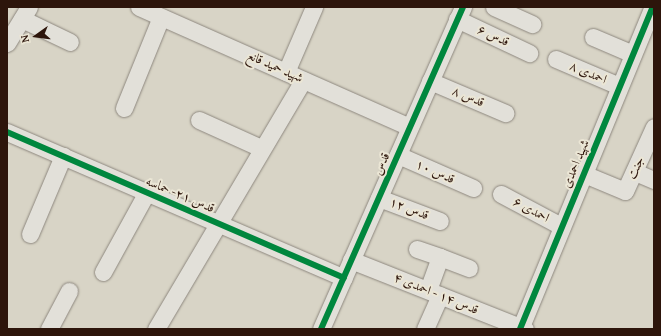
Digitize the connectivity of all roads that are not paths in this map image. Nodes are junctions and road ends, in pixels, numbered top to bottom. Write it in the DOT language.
graph roads {
  1 [pos="139,7"];
  2 [pos="314,7"];
  3 [pos="494,7"];
  4 [pos="653,7"];
  5 [pos="25,13"];
  6 [pos="460,13"];
  7 [pos="162,17"];
  8 [pos="532,24"];
  9 [pos="593,37"];
  10 [pos="70,42"];
  11 [pos="7,43"];
  12 [pos="529,53"];
  13 [pos="633,54"];
  14 [pos="556,59"];
  15 [pos="286,72"];
  16 [pos="303,80"];
  17 [pos="430,81"];
  18 [pos="619,86"];
  19 [pos="124,108"];
  20 [pos="505,112"];
  21 [pos="199,120"];
  22 [pos="410,127"];
  23 [pos="654,127"];
  24 [pos="7,132"];
  25 [pos="261,148"];
  26 [pos="398,155"];
  27 [pos="63,156"];
  28 [pos="635,172"];
  29 [pos="584,174"];
  30 [pos="654,180"];
  31 [pos="473,188"];
  32 [pos="147,192"];
  33 [pos="501,194"];
  34 [pos="379,198"];
  35 [pos="440,221"];
  36 [pos="216,222"];
  37 [pos="561,226"];
  38 [pos="30,234"];
  39 [pos="417,249"];
  40 [pos="440,257"];
  41 [pos="351,260"];
  42 [pos="469,268"];
  43 [pos="103,272"];
  44 [pos="344,278"];
  45 [pos="69,291"];
  46 [pos="434,293"];
  47 [pos="522,328"];
  48 [pos="49,329"];
  49 [pos="156,329"];
  50 [pos="321,329"];
  51 [pos="425,329"];
  1 -- 7 [label="street, شهید حمید قانع"];
  2 -- 15 [label="street"];
  3 -- 8 [label="street"];
  4 -- 13 [label="street, شهید احمدی"];
  5 -- 10 [label="street"];
  5 -- 11 [label="street"];
  6 -- 12 [label="street, قدس ۶"];
  6 -- 17 [label="street, قدس"];
  7 -- 15 [label="street, شهید حمید قانع"];
  7 -- 19 [label="street"];
  9 -- 13 [label="street"];
  13 -- 18 [label="street, شهید احمدی"];
  14 -- 18 [label="street, احمدی ۸"];
  15 -- 16 [label="street, شهید حمید قانع"];
  16 -- 22 [label="street, شهید حمید قانع"];
  16 -- 25 [label="street"];
  17 -- 20 [label="street, قدس ۸"];
  17 -- 22 [label="street, قدس"];
  18 -- 29 [label="street, شهید احمدی"];
  21 -- 25 [label="street"];
  22 -- 26 [label="street, قدس"];
  23 -- 28 [label="street, جنت"];
  24 -- 27 [label="street, قدس ۲۱- حماسه"];
  25 -- 36 [label="street"];
  26 -- 31 [label="street, قدس ۱۰"];
  26 -- 34 [label="street, قدس"];
  27 -- 32 [label="street, قدس ۲۱- حماسه"];
  27 -- 38 [label="street"];
  28 -- 29 [label="street, جنت"];
  28 -- 30 [label="street"];
  29 -- 37 [label="street, شهید احمدی"];
  32 -- 36 [label="street, قدس ۲۱- حماسه"];
  32 -- 43 [label="street"];
  33 -- 37 [label="street, احمدی ۶"];
  34 -- 35 [label="street, قدس ۱۲"];
  34 -- 41 [label="street, قدس"];
  36 -- 44 [label="street, قدس ۲۱- حماسه"];
  36 -- 49 [label="street"];
  37 -- 47 [label="street, شهید احمدی"];
  39 -- 40 [label="street"];
  40 -- 42 [label="street"];
  40 -- 46 [label="street"];
  41 -- 44 [label="street, قدس"];
  41 -- 46 [label="street, قدس ۱۴ - احمدی ۴"];
  44 -- 50 [label="street, قدس"];
  45 -- 48 [label="street"];
  46 -- 47 [label="street, قدس ۱۴ - احمدی ۴"];
  46 -- 51 [label="street"];
}
